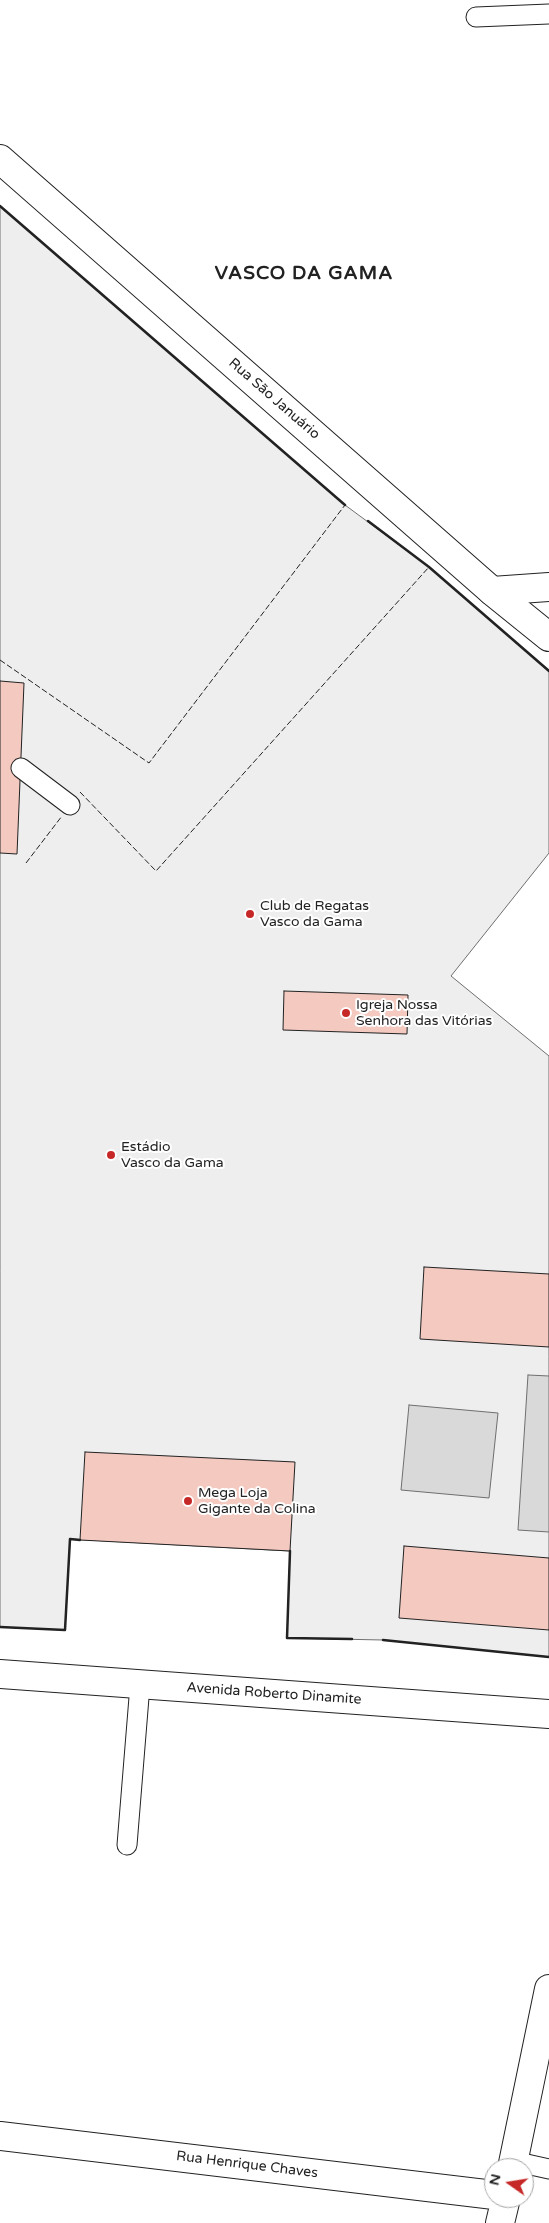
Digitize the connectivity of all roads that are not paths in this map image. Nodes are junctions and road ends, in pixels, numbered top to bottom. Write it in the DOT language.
graph roads {
  1 [pos="549,14"];
  2 [pos="476,17"];
  3 [pos="0,159"];
  4 [pos="549,587"];
  5 [pos="492,591"];
  6 [pos="549,637"];
  7 [pos="21,768"];
  8 [pos="70,805"];
  9 [pos="0,1674"];
  10 [pos="140,1685"];
  11 [pos="549,1714"];
  12 [pos="127,1845"];
  13 [pos="549,1989"];
  14 [pos="0,2136"];
  15 [pos="514,2158"];
  16 [pos="534,2167"];
  17 [pos="549,2169"];
  18 [pos="484,2194"];
  19 [pos="504,2208"];
  20 [pos="500,2223"];
  1 -- 2 [label="lane"];
  3 -- 5 [label="street, Rua São Januário"];
  4 -- 5 [label="street"];
  5 -- 6 [label="street, Rua São Januário"];
  7 -- 8 [label="lane"];
  9 -- 10 [label="street, Avenida Roberto Dinamite"];
  10 -- 11 [label="street, Avenida Roberto Dinamite"];
  10 -- 12 [label="lane"];
  13 -- 15 [label="street"];
  14 -- 18 [label="street, Rua Henrique Chaves"];
  16 -- 17 [label="lane"];
  19 -- 20 [label="street"];
}
